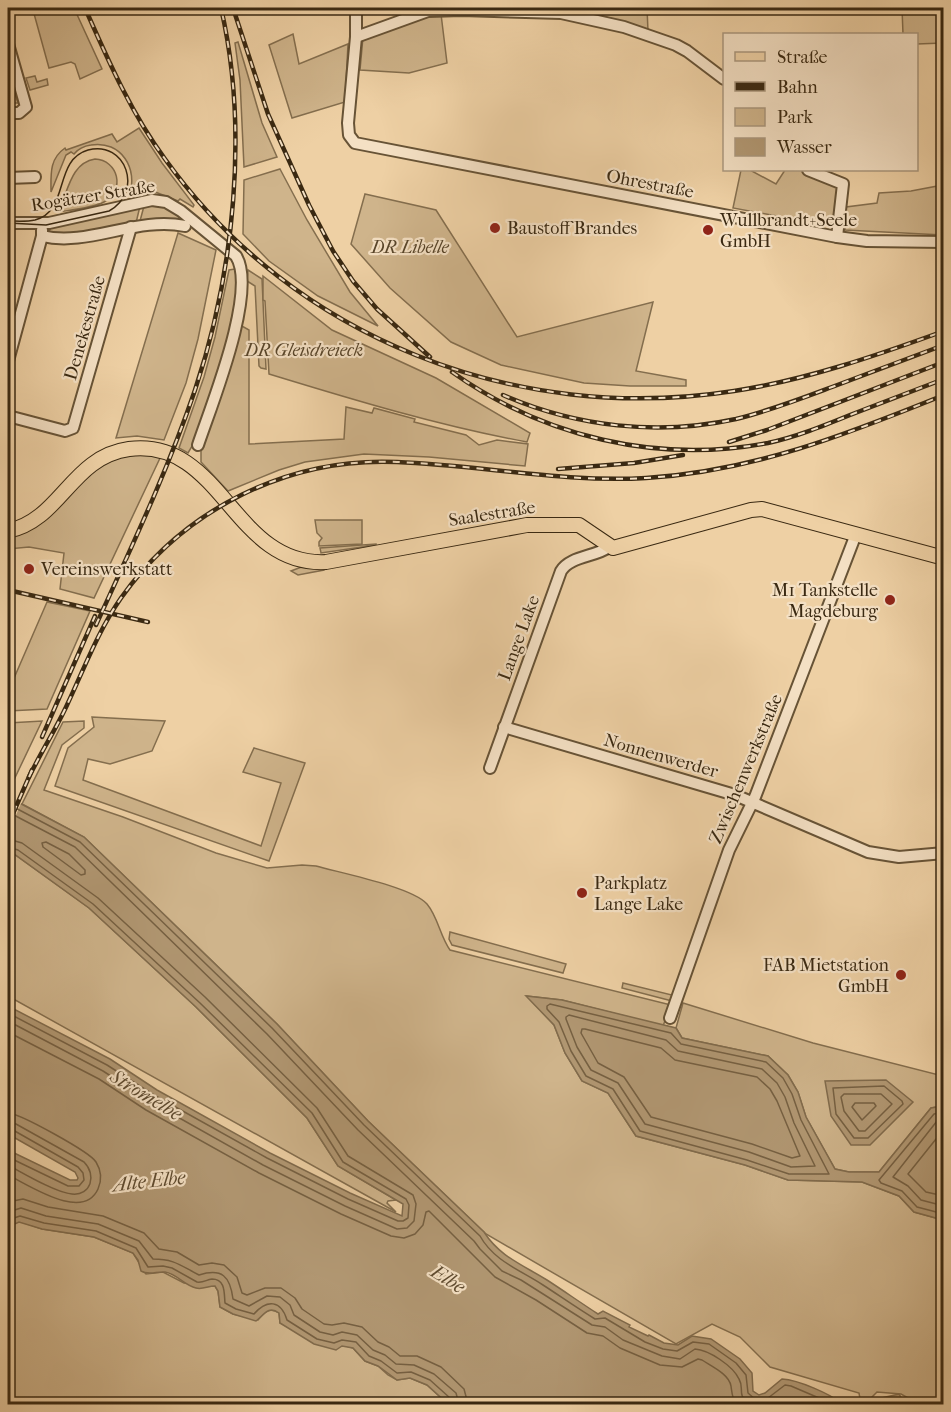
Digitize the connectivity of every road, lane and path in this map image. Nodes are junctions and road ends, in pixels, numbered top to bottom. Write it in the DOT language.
graph roads {
  1 [pos="356,8"];
  2 [pos="356,37"];
  3 [pos="8,44"];
  4 [pos="723,78"];
  5 [pos="8,113"];
  6 [pos="810,171"];
  7 [pos="35,177"];
  8 [pos="8,178"];
  9 [pos="8,223"];
  10 [pos="42,223"];
  11 [pos="185,226"];
  12 [pos="131,227"];
  13 [pos="42,236"];
  14 [pos="837,237"];
  15 [pos="944,242"];
  16 [pos="8,361"];
  17 [pos="8,416"];
  18 [pos="198,446"];
  19 [pos="8,531"];
  20 [pos="856,534"];
  21 [pos="609,547"];
  22 [pos="944,558"];
  23 [pos="504,727"];
  24 [pos="490,768"];
  25 [pos="753,802"];
  26 [pos="944,853"];
  27 [pos="670,1018"];
  1 -- 2 [label="street"];
  2 -- 4 [label="street"];
  2 -- 14 [label="street, Ohrestraße"];
  3 -- 5 [label="street"];
  6 -- 14 [label="street"];
  7 -- 8 [label="street"];
  9 -- 10 [label="street, Rogätzer Straße"];
  10 -- 13 [label="street"];
  10 -- 18 [label="street, Rogätzer Straße"];
  11 -- 12 [label="street, Rogätzer Straße"];
  12 -- 13 [label="street, Rogätzer Straße"];
  12 -- 17 [label="street, Denekestraße"];
  13 -- 16 [label="street"];
  14 -- 15 [label="street, Ohrestraße"];
  19 -- 21 [label="main road, Saalestraße"];
  20 -- 21 [label="main road"];
  20 -- 22 [label="main road"];
  20 -- 25 [label="street, Zwischenwerkstraße"];
  21 -- 23 [label="street, Lange Lake"];
  23 -- 24 [label="street, Lange Lake"];
  23 -- 25 [label="street, Nonnenwerder"];
  25 -- 26 [label="street, Nonnenwerder"];
  25 -- 27 [label="street, Zwischenwerkstraße"];
}
